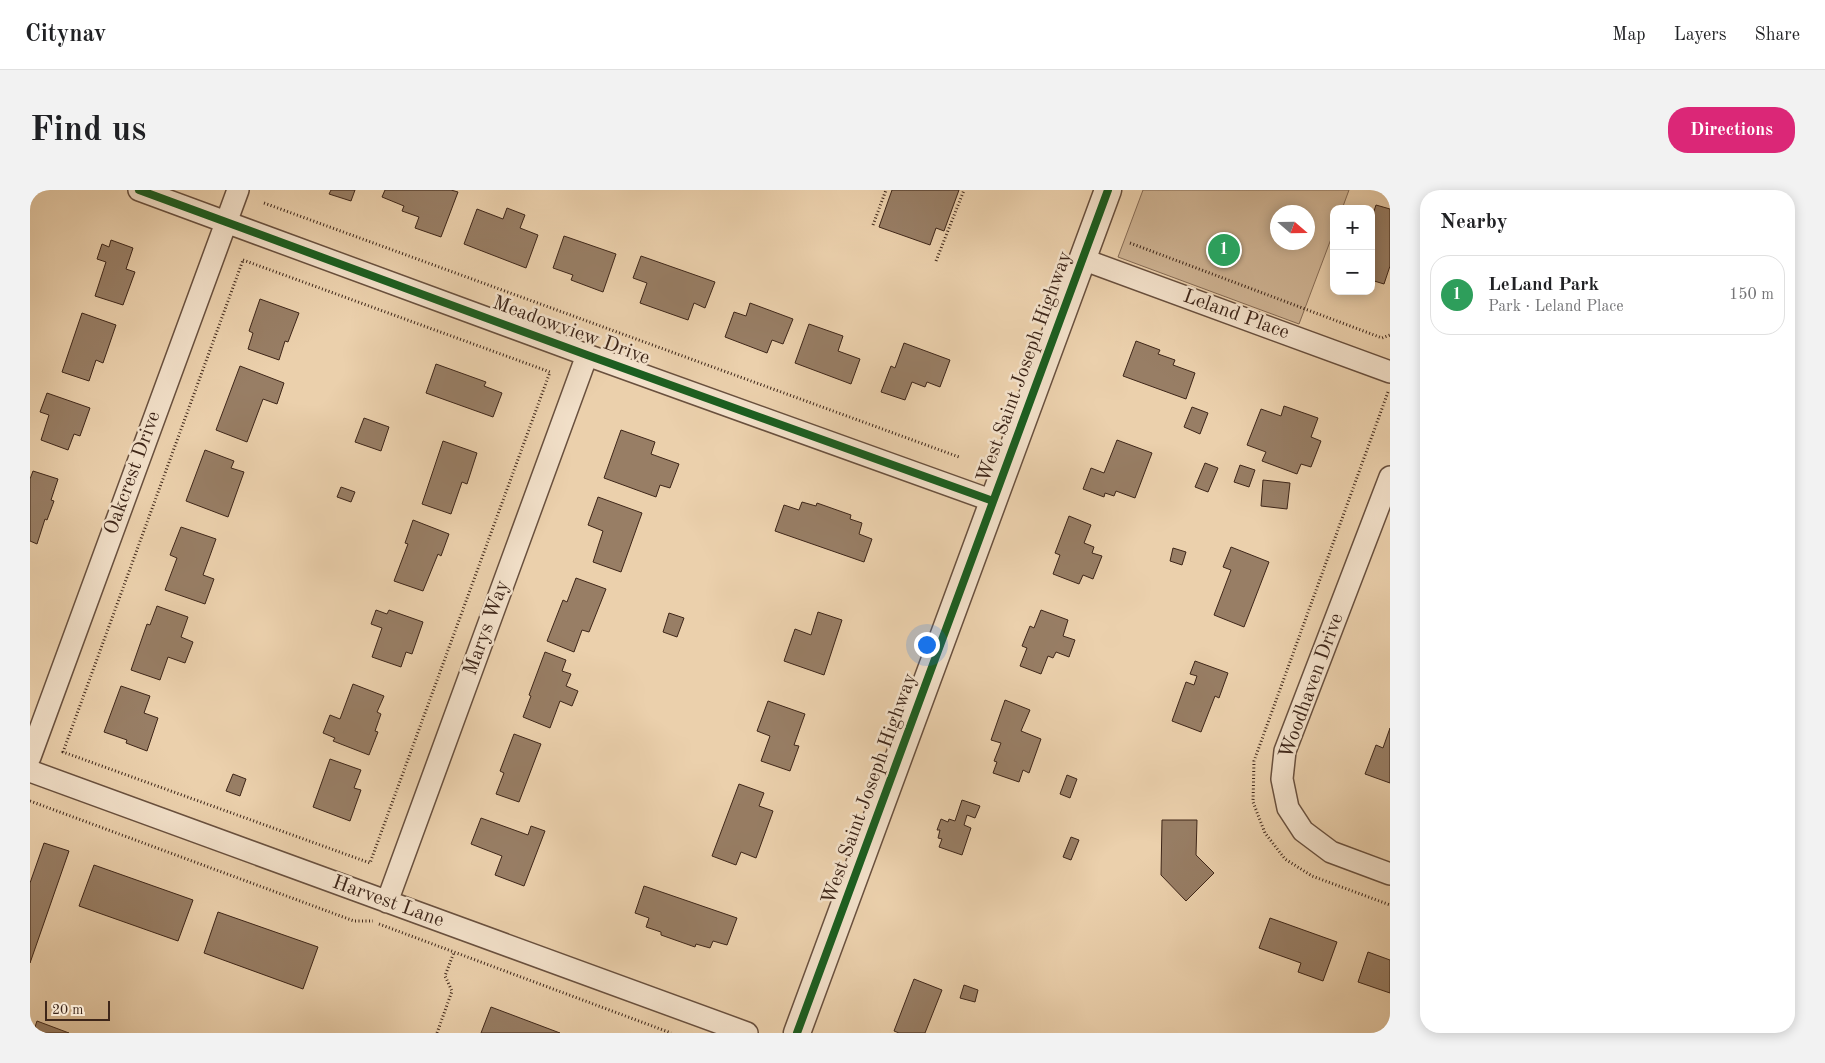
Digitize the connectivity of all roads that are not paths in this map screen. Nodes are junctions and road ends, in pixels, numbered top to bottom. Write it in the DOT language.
graph roads {
  1 [pos="139,190"];
  2 [pos="238,190"];
  3 [pos="1108,190"];
  4 [pos="226,222"];
  5 [pos="1082,259"];
  6 [pos="587,355"];
  7 [pos="1390,372"];
  8 [pos="1390,477"];
  9 [pos="993,501"];
  10 [pos="30,757"];
  11 [pos="30,771"];
  12 [pos="1390,874"];
  13 [pos="387,902"];
  14 [pos="747,1033"];
  15 [pos="797,1033"];
  1 -- 4 [label="street, Meadowview Drive"];
  2 -- 4 [label="street, Oakcrest Drive"];
  3 -- 5 [label="street, West Saint Joseph Highway"];
  4 -- 6 [label="street, Meadowview Drive"];
  4 -- 10 [label="street, Oakcrest Drive"];
  5 -- 7 [label="street, Leland Place"];
  5 -- 9 [label="street, West Saint Joseph Highway"];
  6 -- 9 [label="street, Meadowview Drive"];
  6 -- 13 [label="street, Marys Way"];
  8 -- 12 [label="street, Woodhaven Drive"];
  9 -- 15 [label="street, West Saint Joseph Highway"];
  11 -- 13 [label="street, Harvest Lane"];
  13 -- 14 [label="street, Harvest Lane"];
}
